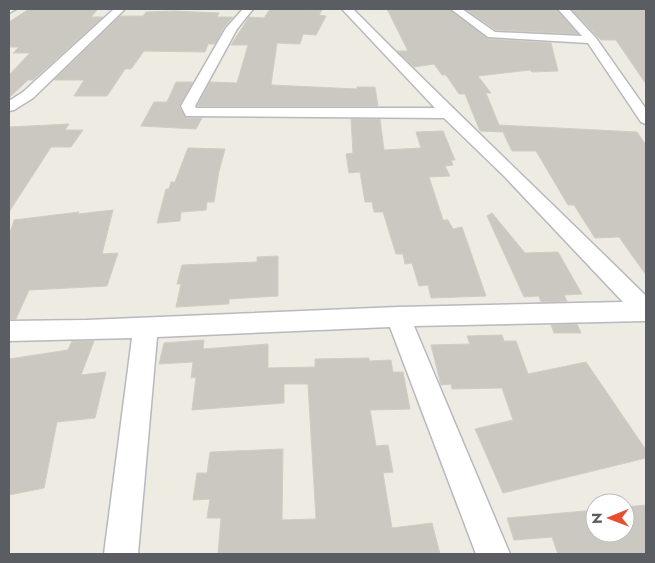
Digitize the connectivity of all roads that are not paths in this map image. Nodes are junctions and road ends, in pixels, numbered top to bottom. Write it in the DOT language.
graph roads {
  1 [pos="120,9"];
  2 [pos="248,9"];
  3 [pos="347,9"];
  4 [pos="456,9"];
  5 [pos="563,9"];
  6 [pos="592,40"];
  7 [pos="9,107"];
  8 [pos="448,113"];
  9 [pos="646,120"];
  10 [pos="646,311"];
  11 [pos="398,317"];
  12 [pos="146,327"];
  13 [pos="9,331"];
  14 [pos="121,554"];
  15 [pos="493,554"];
  1 -- 7 [label="street"];
  2 -- 8 [label="street"];
  3 -- 8 [label="street"];
  4 -- 6 [label="street"];
  5 -- 6 [label="street"];
  6 -- 9 [label="street"];
  8 -- 10 [label="street"];
  10 -- 11 [label="street"];
  11 -- 12 [label="street"];
  11 -- 15 [label="street"];
  12 -- 13 [label="street"];
  12 -- 14 [label="street"];
}
